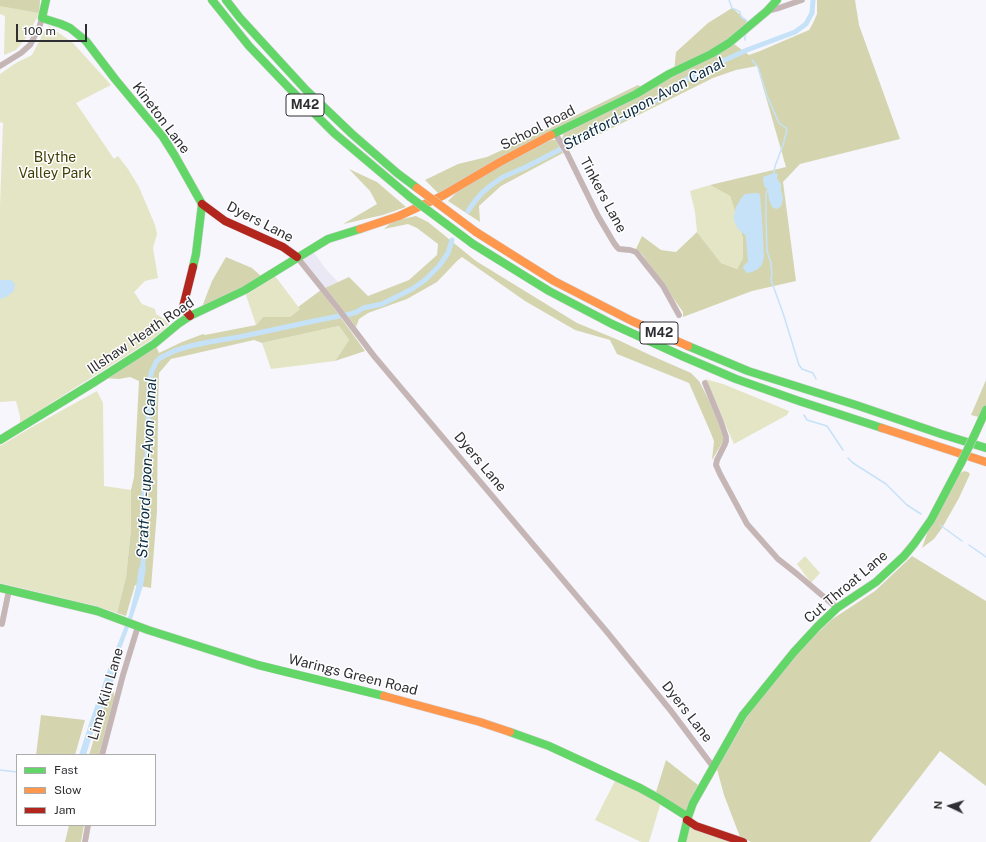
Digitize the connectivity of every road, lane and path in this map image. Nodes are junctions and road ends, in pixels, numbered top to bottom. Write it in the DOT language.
graph roads {
  1 [pos="46,0"];
  2 [pos="212,0"];
  3 [pos="226,0"];
  4 [pos="777,0"];
  5 [pos="802,0"];
  6 [pos="767,11"];
  7 [pos="42,18"];
  8 [pos="0,66"];
  9 [pos="555,132"];
  10 [pos="202,204"];
  11 [pos="298,257"];
  12 [pos="183,307"];
  13 [pos="680,315"];
  14 [pos="190,316"];
  15 [pos="178,324"];
  16 [pos="705,383"];
  17 [pos="986,410"];
  18 [pos="0,440"];
  19 [pos="986,448"];
  20 [pos="986,462"];
  21 [pos="0,588"];
  22 [pos="9,590"];
  23 [pos="837,608"];
  24 [pos="2,624"];
  25 [pos="135,625"];
  26 [pos="148,630"];
  27 [pos="134,640"];
  28 [pos="102,754"];
  29 [pos="714,768"];
  30 [pos="688,819"];
  31 [pos="88,826"];
  32 [pos="85,842"];
  33 [pos="682,842"];
  34 [pos="743,842"];
  1 -- 7 [label="main road"];
  2 -- 20 [label="main road, M42, bridge"];
  3 -- 19 [label="main road, M42, bridge"];
  4 -- 6 [label="main road, School Road"];
  5 -- 6 [label="street"];
  6 -- 9 [label="main road, School Road"];
  7 -- 8 [label="street"];
  7 -- 10 [label="main road, Kineton Lane"];
  9 -- 11 [label="main road, School Road"];
  9 -- 13 [label="street, Tinkers Lane"];
  10 -- 11 [label="main road, Dyers Lane"];
  10 -- 12 [label="main road"];
  11 -- 14 [label="main road, Illshaw Heath Road"];
  11 -- 29 [label="street, Dyers Lane"];
  12 -- 14 [label="main road"];
  12 -- 15 [label="main road"];
  14 -- 15 [label="main road, Illshaw Heath Road"];
  15 -- 18 [label="main road, Illshaw Heath Road"];
  16 -- 23 [label="street"];
  17 -- 23 [label="main road, Cut Throat Lane, bridge"];
  21 -- 22 [label="main road, Warings Green Road"];
  22 -- 24 [label="street"];
  22 -- 25 [label="main road, Warings Green Road"];
  23 -- 29 [label="main road, Cut Throat Lane"];
  25 -- 26 [label="main road, Warings Green Road"];
  25 -- 27 [label="street, Lime Kiln Lane"];
  26 -- 27 [label="street, Lime Kiln Lane"];
  26 -- 30 [label="main road, Warings Green Road"];
  27 -- 28 [label="street, Lime Kiln Lane"];
  29 -- 30 [label="main road, Cut Throat Lane"];
  30 -- 33 [label="main road, Cut Throat Lane"];
  30 -- 34 [label="main road, Warings Green Road"];
  31 -- 32 [label="street"];
}
